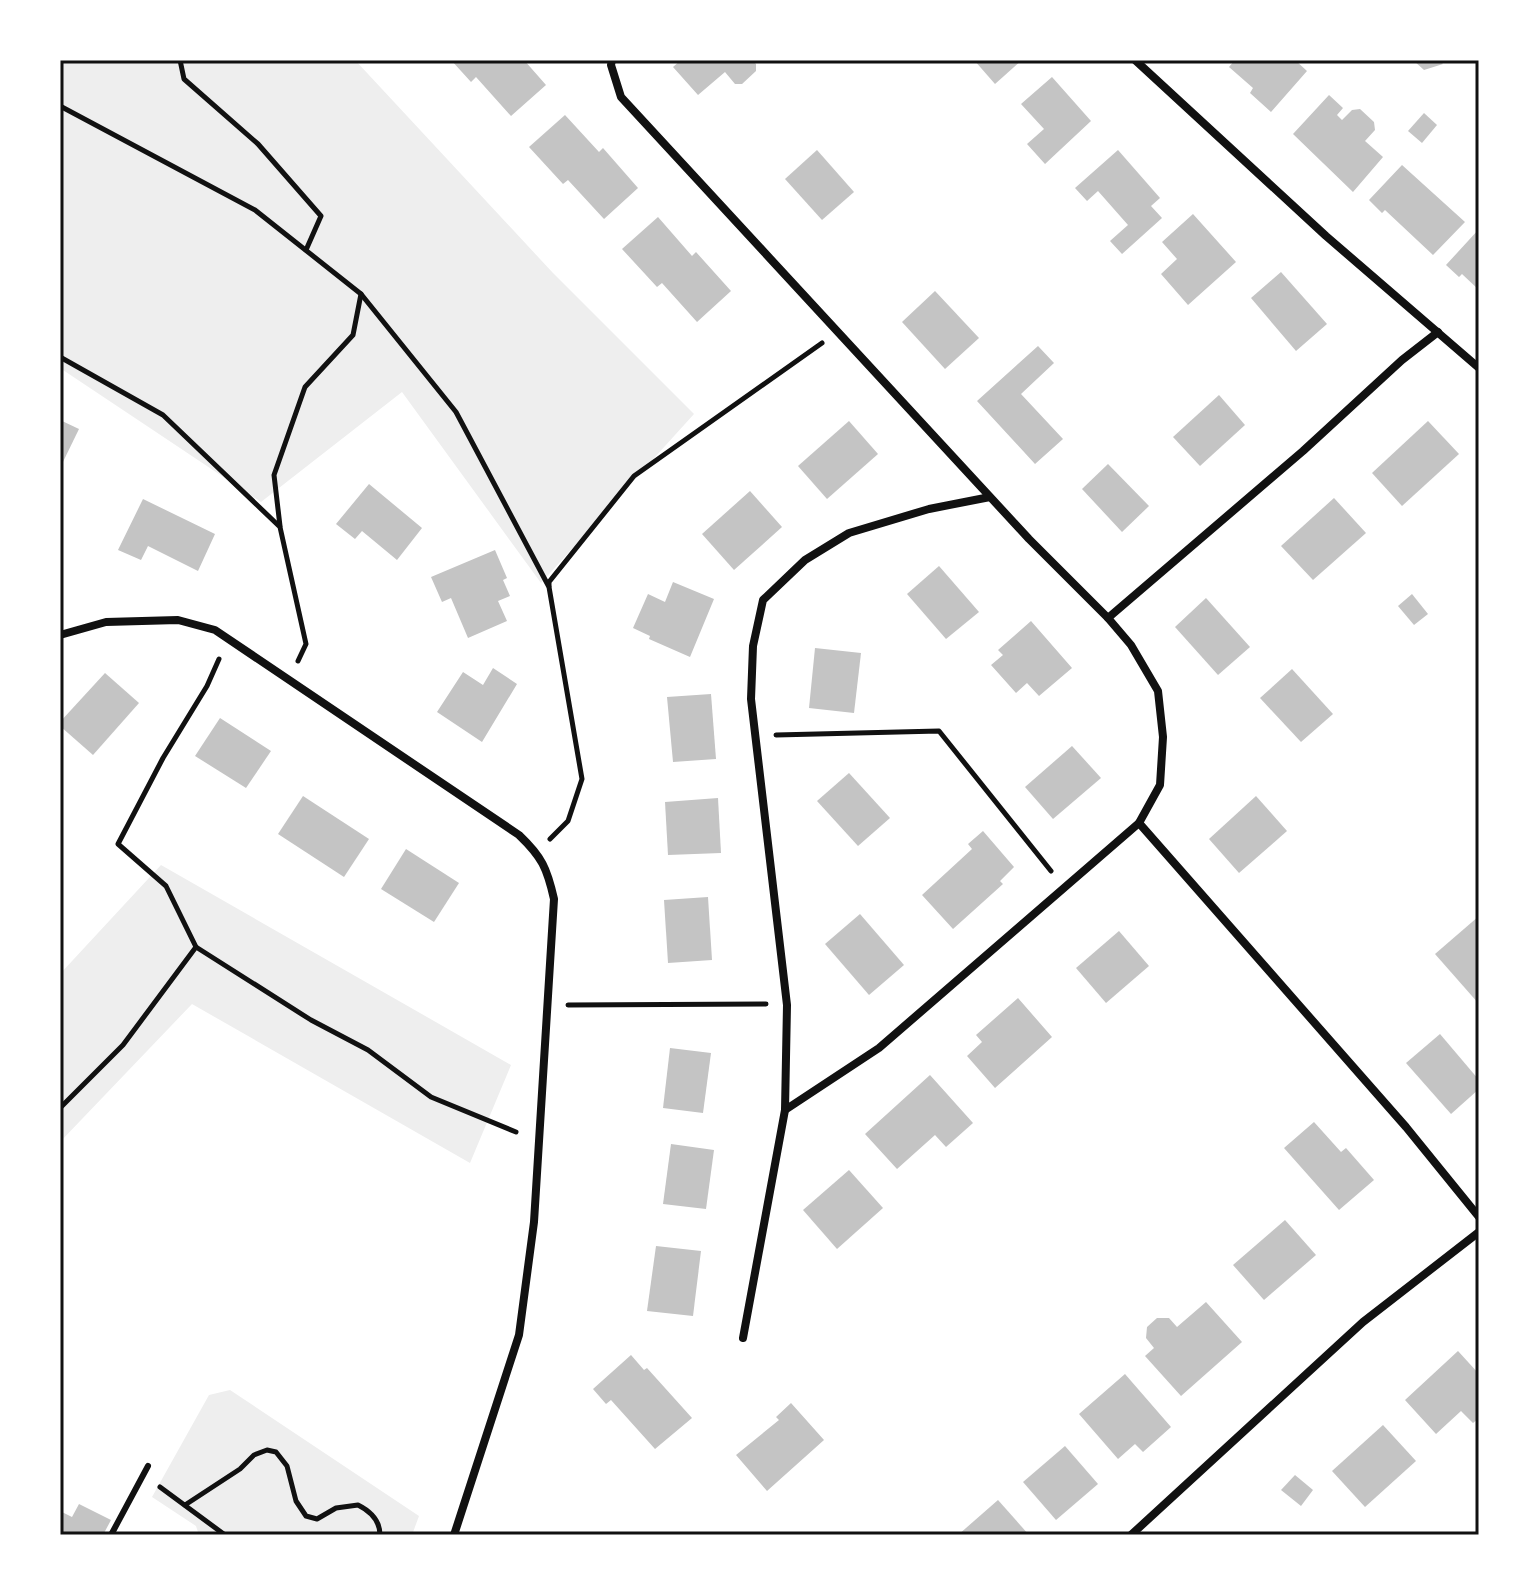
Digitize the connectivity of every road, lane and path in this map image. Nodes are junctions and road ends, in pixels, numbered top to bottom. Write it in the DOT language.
graph roads {
  1 [pos="180,60"];
  2 [pos="612,60"];
  3 [pos="1135,60"];
  4 [pos="1154,60"];
  5 [pos="1145,70"];
  6 [pos="60,106"];
  7 [pos="306,250"];
  8 [pos="361,294"];
  9 [pos="1438,332"];
  10 [pos="841,334"];
  11 [pos="60,357"];
  12 [pos="1479,368"];
  13 [pos="990,497"];
  14 [pos="280,527"];
  15 [pos="549,587"];
  16 [pos="1108,618"];
  17 [pos="60,635"];
  18 [pos="229,638"];
  19 [pos="288,680"];
  20 [pos="755,736"];
  21 [pos="1139,823"];
  22 [pos="537,853"];
  23 [pos="1064,887"];
  24 [pos="196,947"];
  25 [pos="787,1005"];
  26 [pos="547,1006"];
  27 [pos="60,1108"];
  28 [pos="785,1110"];
  29 [pos="539,1141"];
  30 [pos="1479,1217"];
  31 [pos="1479,1232"];
  32 [pos="743,1338"];
  33 [pos="148,1466"];
  34 [pos="143,1474"];
  35 [pos="185,1505"];
  36 [pos="111,1535"];
  37 [pos="225,1535"];
  38 [pos="380,1535"];
  39 [pos="454,1535"];
  40 [pos="1131,1535"];
  1 -- 7 [label="path"];
  2 -- 10 [label="street"];
  3 -- 5 [label="street"];
  4 -- 5 [label="street"];
  5 -- 9 [label="street"];
  6 -- 7 [label="path"];
  7 -- 8 [label="path"];
  8 -- 14 [label="path"];
  8 -- 15 [label="path"];
  9 -- 12 [label="street"];
  9 -- 16 [label="street"];
  10 -- 13 [label="street"];
  10 -- 15 [label="path"];
  11 -- 14 [label="path"];
  13 -- 16 [label="street"];
  13 -- 20 [label="street"];
  14 -- 19 [label="path"];
  15 -- 22 [label="path"];
  16 -- 21 [label="street"];
  17 -- 18 [label="street"];
  18 -- 19 [label="street"];
  18 -- 24 [label="path"];
  19 -- 22 [label="street"];
  20 -- 23 [label="path"];
  20 -- 25 [label="street"];
  21 -- 23 [label="street"];
  21 -- 30 [label="street"];
  22 -- 26 [label="street"];
  23 -- 28 [label="street"];
  24 -- 27 [label="path"];
  24 -- 29 [label="path"];
  25 -- 26 [label="path"];
  25 -- 28 [label="street"];
  26 -- 29 [label="street"];
  28 -- 32 [label="street"];
  29 -- 39 [label="street"];
  31 -- 40 [label="street"];
  33 -- 34 [label="lane"];
  34 -- 35 [label="path"];
  34 -- 36 [label="lane"];
  35 -- 37 [label="path"];
  35 -- 38 [label="path"];
}
